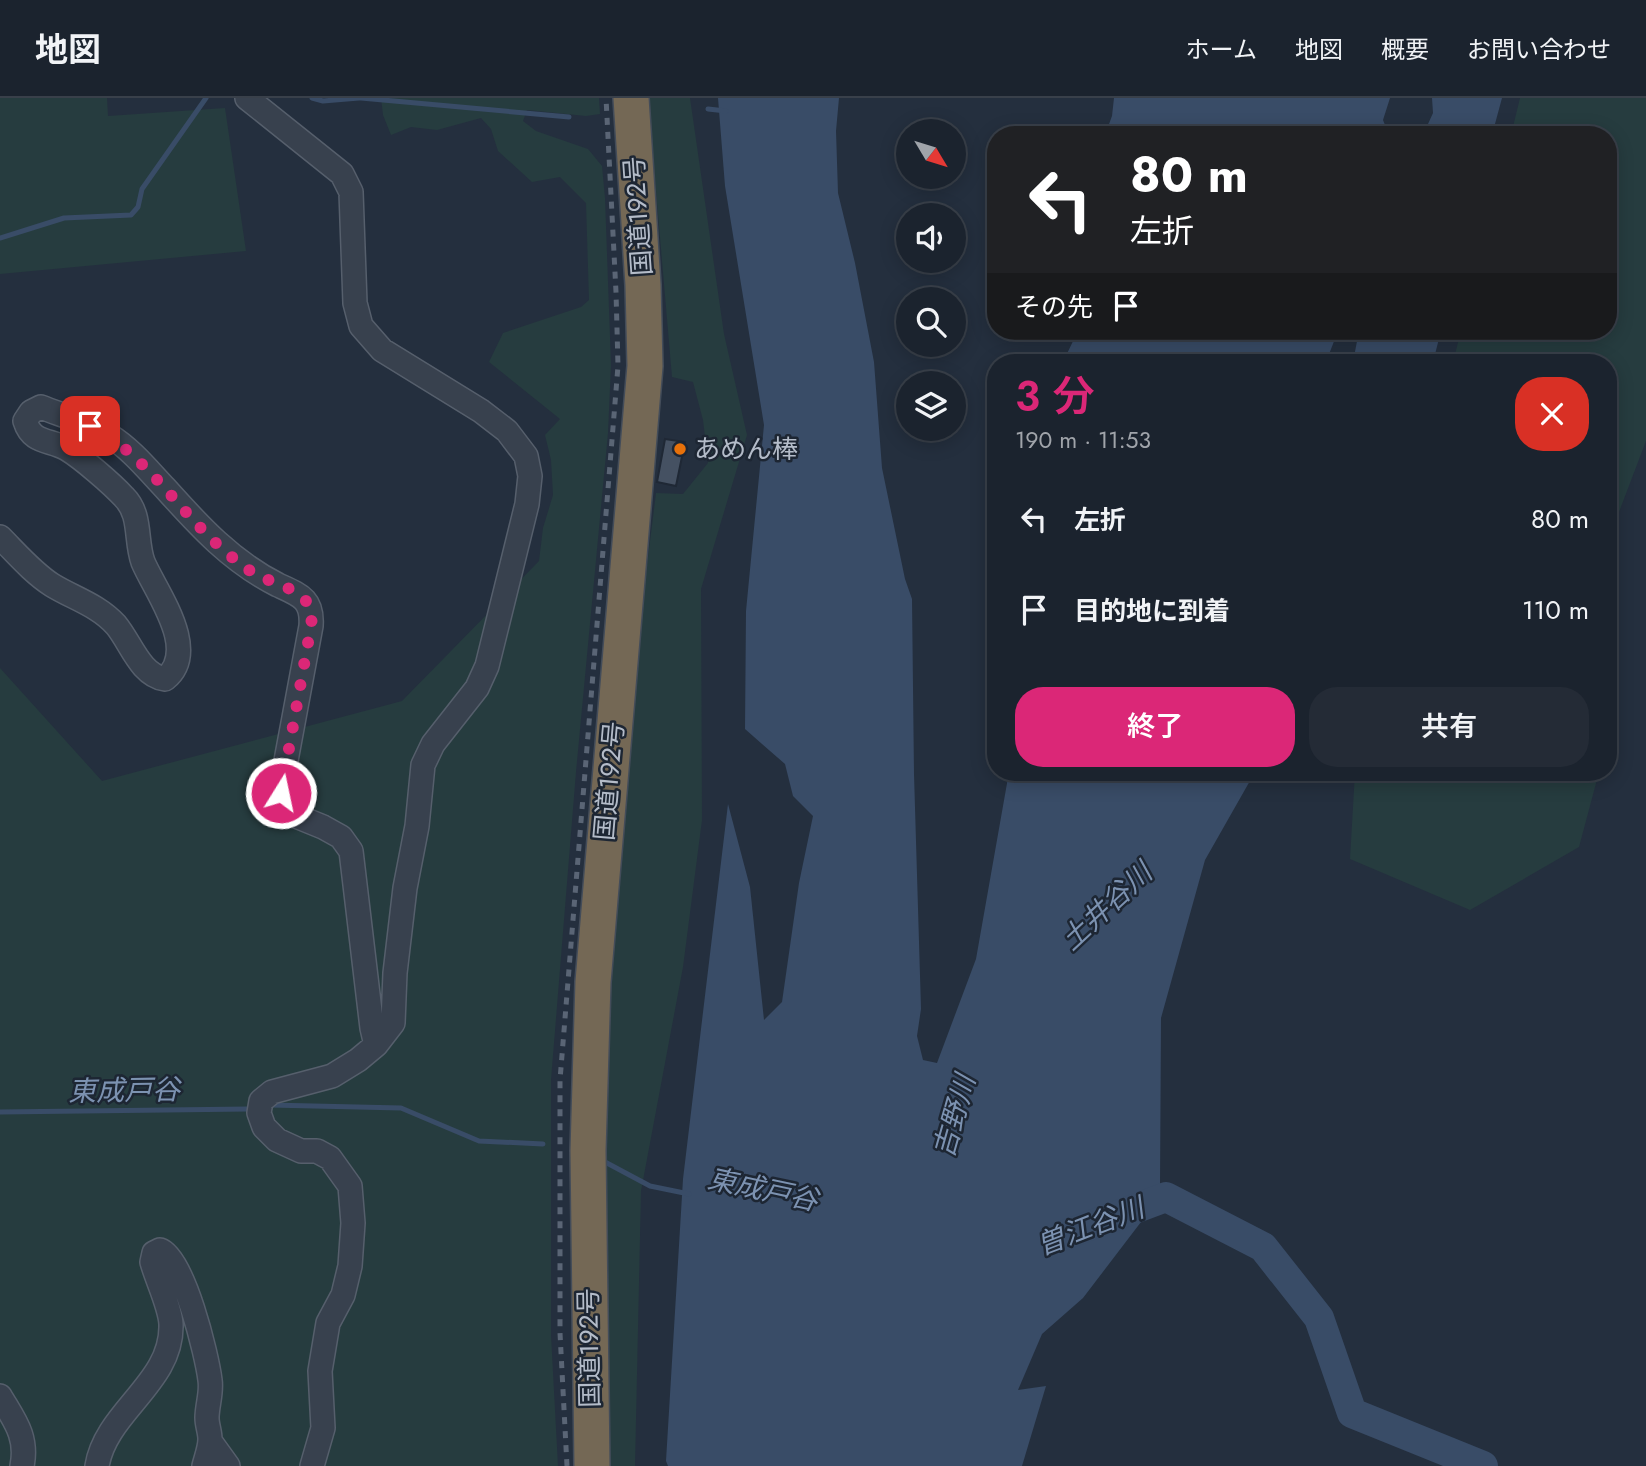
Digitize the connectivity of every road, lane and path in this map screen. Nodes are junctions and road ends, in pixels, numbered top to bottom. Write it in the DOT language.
graph roads {
  1 [pos="247,98"];
  2 [pos="631,98"];
  3 [pos="0,537"];
  4 [pos="376,1045"];
  5 [pos="0,1396"];
  6 [pos="210,1441"];
  7 [pos="22,1466"];
  8 [pos="97,1466"];
  9 [pos="204,1466"];
  10 [pos="228,1466"];
  11 [pos="312,1466"];
  12 [pos="592,1466"];
  1 -- 4 [label="street"];
  2 -- 12 [label="highway, 国道192号"];
  3 -- 4 [label="street"];
  4 -- 11 [label="street"];
  5 -- 7 [label="street"];
  6 -- 8 [label="street"];
  6 -- 9 [label="street"];
  6 -- 10 [label="street"];
}
